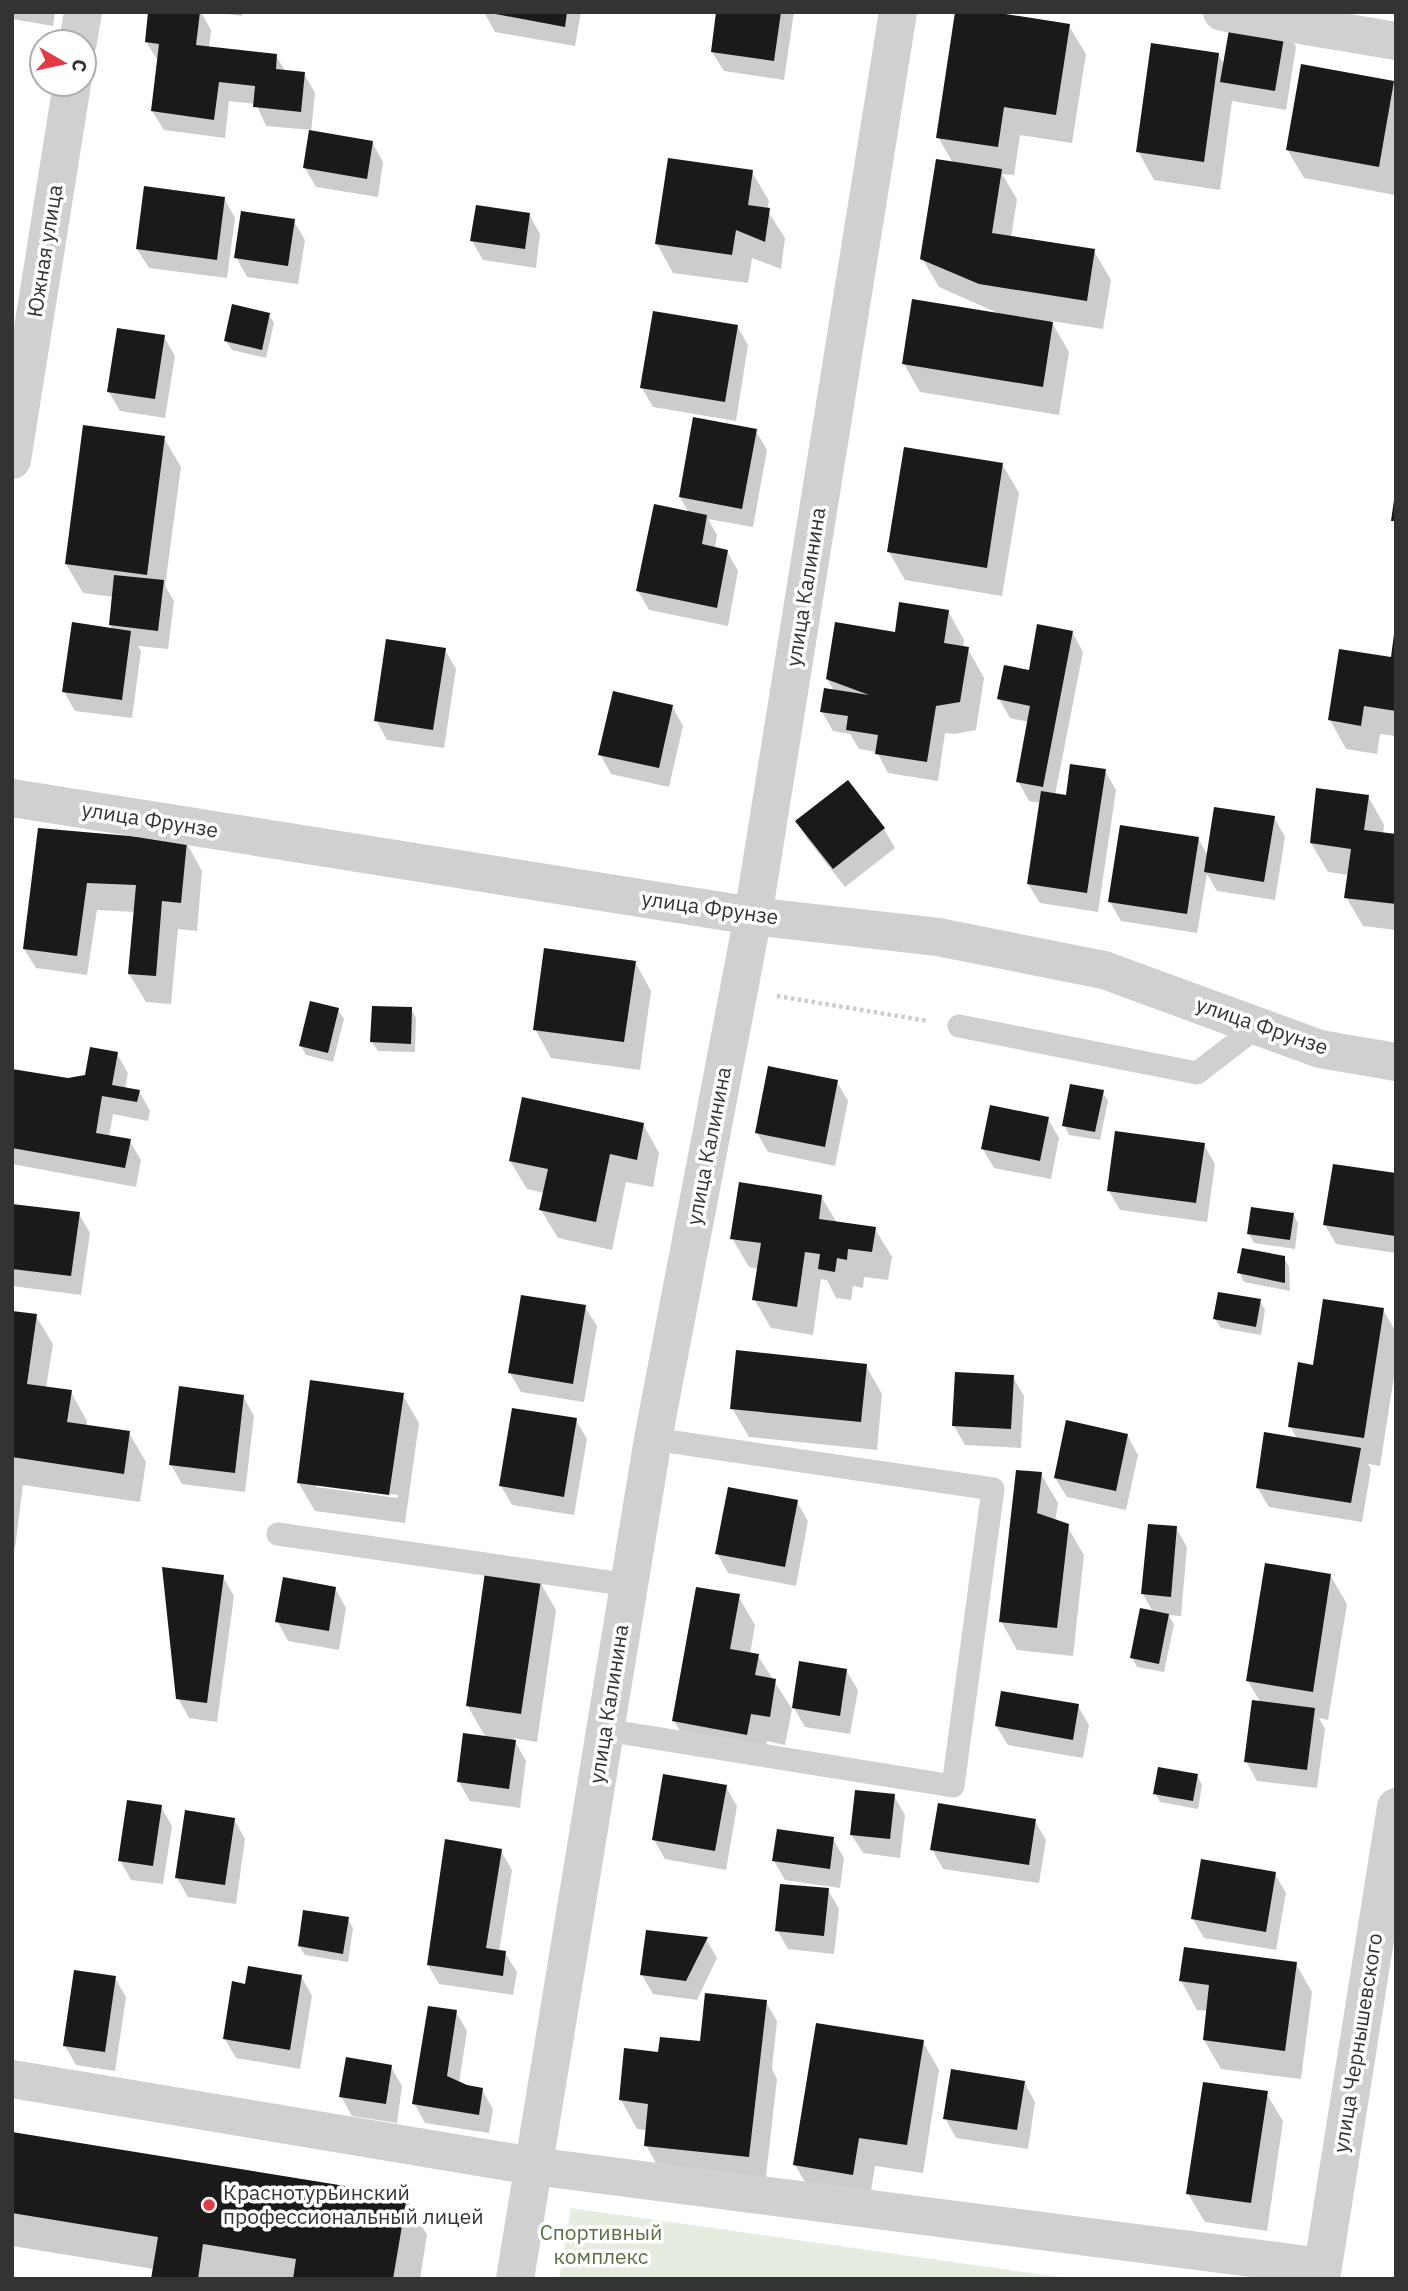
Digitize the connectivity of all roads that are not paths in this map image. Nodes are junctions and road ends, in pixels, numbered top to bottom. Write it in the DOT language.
graph roads {
  1 [pos="898,12"];
  2 [pos="1222,12"];
  3 [pos="1396,41"];
  4 [pos="70,98"];
  5 [pos="12,460"];
  6 [pos="12,798"];
  7 [pos="753,916"];
  8 [pos="959,1026"];
  9 [pos="1258,1026"];
  10 [pos="1396,1062"];
  11 [pos="653,1438"];
  12 [pos="278,1534"];
  13 [pos="629,1585"];
  14 [pos="605,1730"];
  15 [pos="1395,1818"];
  16 [pos="12,2079"];
  17 [pos="533,2166"];
  18 [pos="1322,2273"];
  19 [pos="515,2279"];
  1 -- 7 [label="street, улица Калинина"];
  2 -- 3 [label="street"];
  4 -- 5 [label="street, Южная улица"];
  6 -- 7 [label="street, улица Фрунзе"];
  7 -- 9 [label="street, улица Фрунзе"];
  7 -- 11 [label="street, улица Калинина"];
  8 -- 9 [label="lane"];
  9 -- 10 [label="street, улица Фрунзе"];
  11 -- 13 [label="street, улица Калинина"];
  11 -- 14 [label="lane"];
  12 -- 13 [label="lane"];
  13 -- 14 [label="street, улица Калинина"];
  14 -- 17 [label="street, улица Калинина"];
  15 -- 18 [label="street, улица Чернышевского"];
  16 -- 17 [label="street"];
  17 -- 18 [label="street"];
  17 -- 19 [label="street, улица Калинина"];
}
